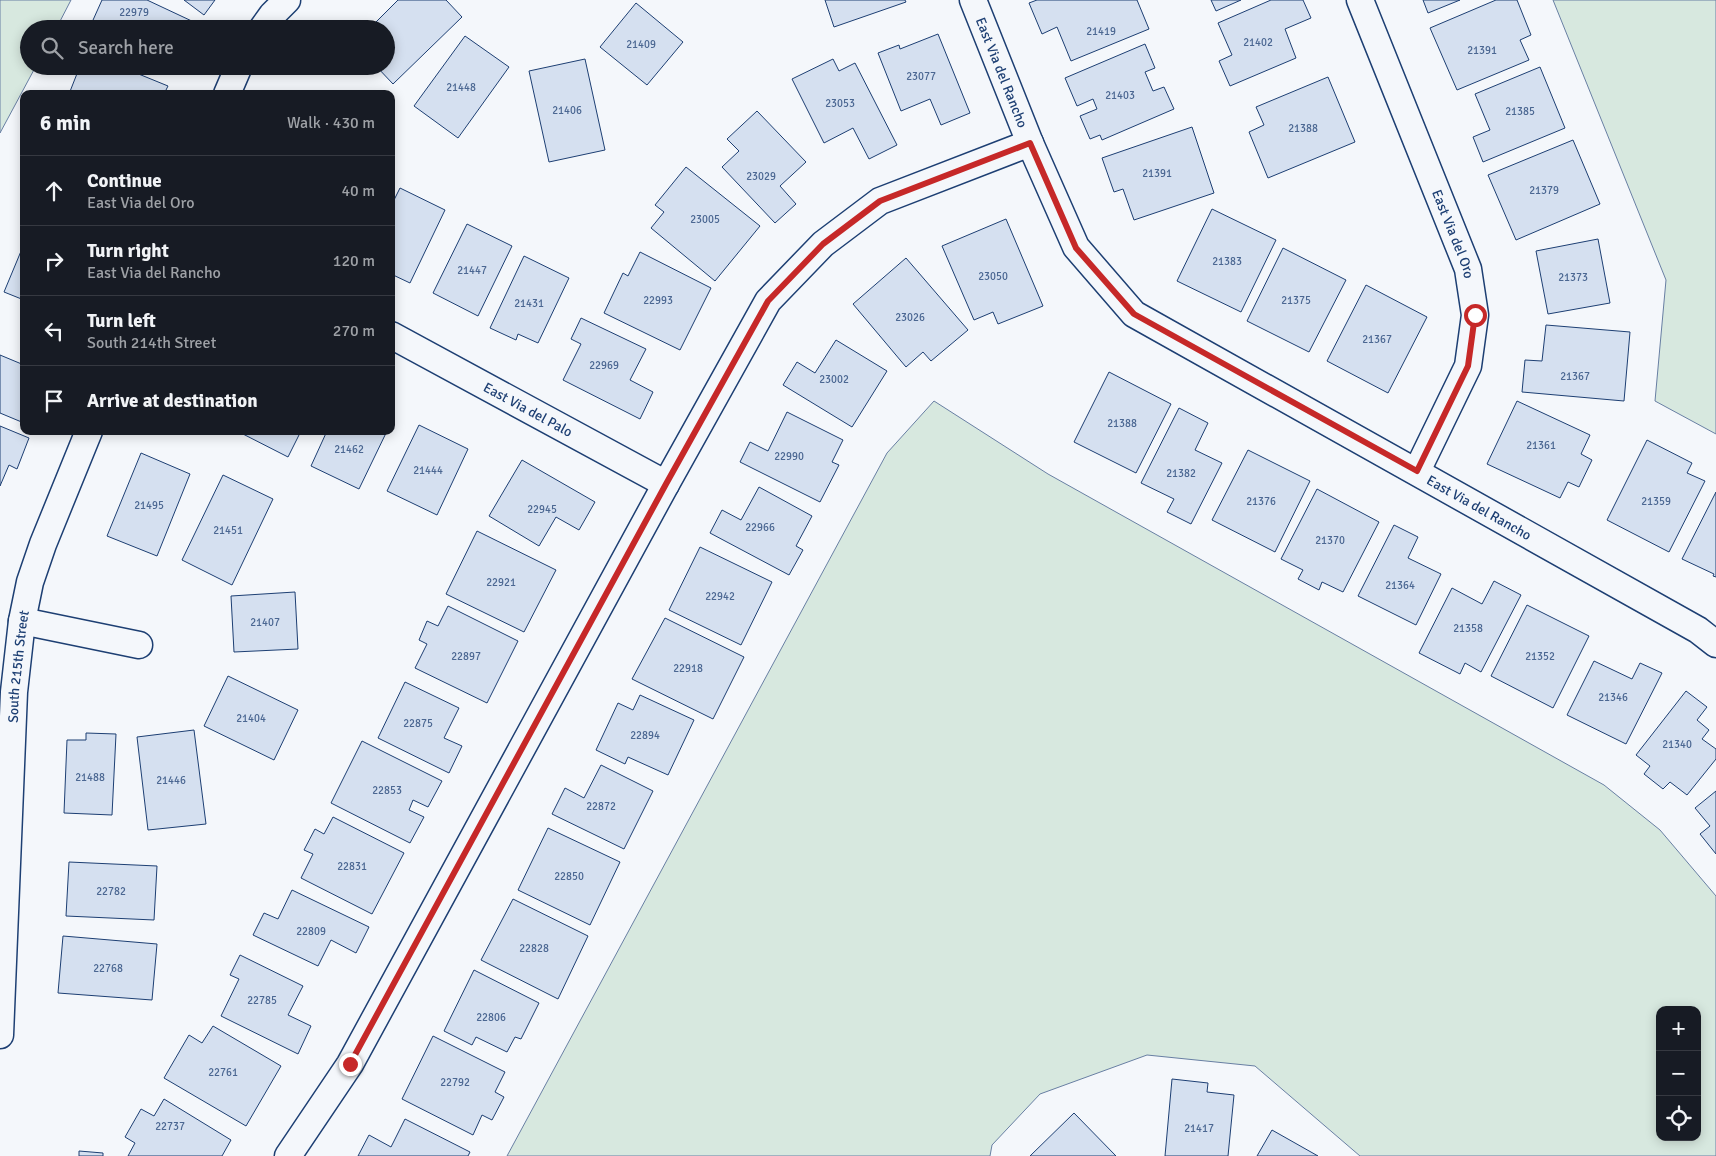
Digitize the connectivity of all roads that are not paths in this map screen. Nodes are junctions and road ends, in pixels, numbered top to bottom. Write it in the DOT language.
graph roads {
  1 [pos="287,0"];
  2 [pos="973,0"];
  3 [pos="1360,0"];
  4 [pos="268,20"];
  5 [pos="235,75"];
  6 [pos="229,90"];
  7 [pos="1030,143"];
  8 [pos="395,337"];
  9 [pos="87,435"];
  10 [pos="1417,471"];
  11 [pos="666,484"];
  12 [pos="22,621"];
  13 [pos="1716,644"];
  14 [pos="140,645"];
  15 [pos="0,1035"];
  16 [pos="288,1156"];
  1 -- 4 [label="street"];
  2 -- 7 [label="street, East Via del Rancho"];
  3 -- 10 [label="street, East Via del Oro"];
  5 -- 6 [label="street"];
  7 -- 10 [label="street, East Via del Rancho"];
  7 -- 11 [label="street"];
  8 -- 11 [label="street, East Via del Palo"];
  9 -- 12 [label="street, South 215th Street"];
  10 -- 13 [label="street, East Via del Rancho"];
  11 -- 16 [label="street"];
  12 -- 14 [label="street"];
  12 -- 15 [label="street, South 215th Street"];
}
